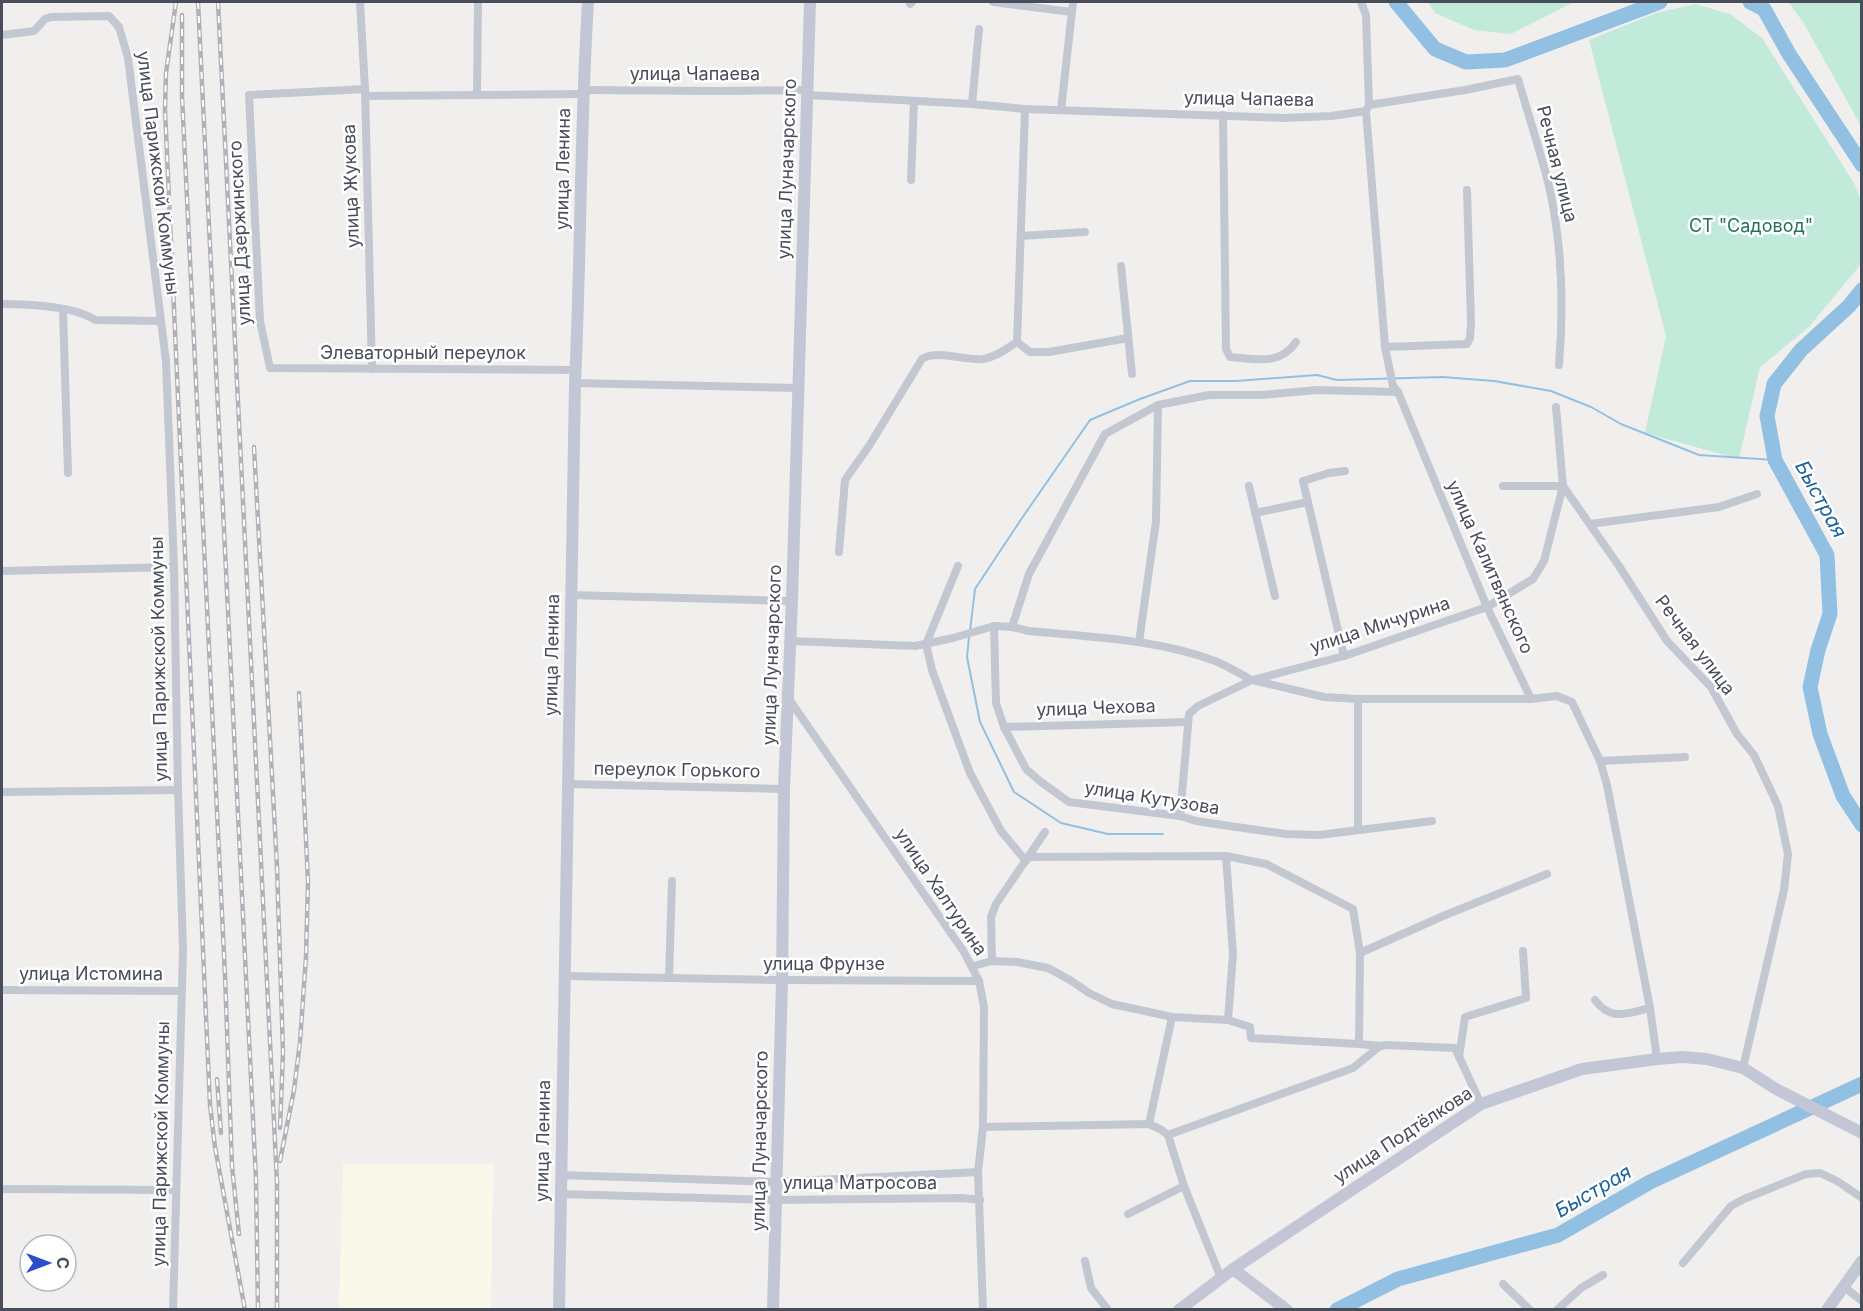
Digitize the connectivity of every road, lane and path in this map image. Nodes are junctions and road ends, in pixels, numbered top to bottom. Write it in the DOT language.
graph roads {
  1 [pos="360,2"];
  2 [pos="478,2"];
  3 [pos="588,2"];
  4 [pos="810,2"];
  5 [pos="993,2"];
  6 [pos="1073,2"];
  7 [pos="1361,2"];
  8 [pos="1072,12"];
  9 [pos="979,29"];
  10 [pos="2,35"];
  11 [pos="1518,79"];
  12 [pos="365,92"];
  13 [pos="582,92"];
  14 [pos="808,92"];
  15 [pos="249,95"];
  16 [pos="477,95"];
  17 [pos="914,101"];
  18 [pos="972,104"];
  19 [pos="1367,108"];
  20 [pos="1025,109"];
  21 [pos="1061,110"];
  22 [pos="1223,115"];
  23 [pos="911,180"];
  24 [pos="1467,190"];
  25 [pos="1085,232"];
  26 [pos="1021,236"];
  27 [pos="1121,266"];
  28 [pos="2,303"];
  29 [pos="63,310"];
  30 [pos="160,321"];
  31 [pos="1128,338"];
  32 [pos="1017,342"];
  33 [pos="1296,342"];
  34 [pos="1386,350"];
  35 [pos="1559,365"];
  36 [pos="270,368"];
  37 [pos="372,369"];
  38 [pos="1132,374"];
  39 [pos="576,377"];
  40 [pos="798,388"];
  41 [pos="1395,389"];
  42 [pos="1158,405"];
  43 [pos="1556,407"];
  44 [pos="1345,471"];
  45 [pos="68,474"];
  46 [pos="1249,486"];
  47 [pos="1503,486"];
  48 [pos="1563,486"];
  49 [pos="1757,494"];
  50 [pos="1308,502"];
  51 [pos="1255,513"];
  52 [pos="1590,524"];
  53 [pos="839,552"];
  54 [pos="958,566"];
  55 [pos="174,567"];
  56 [pos="2,572"];
  57 [pos="571,595"];
  58 [pos="1275,596"];
  59 [pos="792,601"];
  60 [pos="1487,608"];
  61 [pos="994,626"];
  62 [pos="1012,627"];
  63 [pos="791,641"];
  64 [pos="1139,642"];
  65 [pos="926,644"];
  66 [pos="1344,656"];
  67 [pos="1252,680"];
  68 [pos="789,699"];
  69 [pos="1358,699"];
  70 [pos="1531,699"];
  71 [pos="1188,722"];
  72 [pos="1004,727"];
  73 [pos="1685,757"];
  74 [pos="1600,761"];
  75 [pos="568,784"];
  76 [pos="784,789"];
  77 [pos="178,790"];
  78 [pos="2,792"];
  79 [pos="1180,816"];
  80 [pos="1432,821"];
  81 [pos="1358,830"];
  82 [pos="1045,832"];
  83 [pos="1226,856"];
  84 [pos="1028,859"];
  85 [pos="1547,874"];
  86 [pos="672,881"];
  87 [pos="1523,951"];
  88 [pos="1360,953"];
  89 [pos="992,961"];
  90 [pos="973,966"];
  91 [pos="564,976"];
  92 [pos="669,978"];
  93 [pos="782,980"];
  94 [pos="979,981"];
  95 [pos="2,990"];
  96 [pos="181,991"];
  97 [pos="1595,1000"];
  98 [pos="1650,1008"];
  99 [pos="1172,1017"];
  100 [pos="1228,1020"];
  101 [pos="1359,1044"];
  102 [pos="1380,1046"];
  103 [pos="1459,1058"];
  104 [pos="1657,1059"];
  105 [pos="1743,1068"];
  106 [pos="1481,1104"];
  107 [pos="1149,1124"];
  108 [pos="983,1127"];
  109 [pos="1862,1133"];
  110 [pos="1168,1135"];
  111 [pos="978,1172"];
  112 [pos="560,1175"];
  113 [pos="777,1182"];
  114 [pos="1184,1186"];
  115 [pos="2,1189"];
  116 [pos="176,1190"];
  117 [pos="560,1194"];
  118 [pos="1862,1198"];
  119 [pos="776,1200"];
  120 [pos="980,1200"];
  121 [pos="1128,1214"];
  122 [pos="1085,1261"];
  123 [pos="1862,1261"];
  124 [pos="1683,1263"];
  125 [pos="1233,1269"];
  126 [pos="1603,1275"];
  127 [pos="1221,1278"];
  128 [pos="1503,1284"];
  129 [pos="1844,1286"];
  130 [pos="1862,1301"];
  131 [pos="173,1310"];
  132 [pos="559,1310"];
  133 [pos="773,1310"];
  134 [pos="983,1310"];
  135 [pos="1108,1310"];
  136 [pos="1179,1310"];
  137 [pos="1287,1310"];
  138 [pos="1530,1310"];
  139 [pos="1557,1310"];
  140 [pos="1827,1310"];
  1 -- 12 [label="street, улица Жукова"];
  2 -- 16 [label="street"];
  3 -- 13 [label="main road, улица Ленина"];
  4 -- 14 [label="main road, улица Луначарского"];
  5 -- 8 [label="street"];
  6 -- 8 [label="street"];
  7 -- 19 [label="street, улица Калитвянского"];
  8 -- 21 [label="street"];
  9 -- 18 [label="street"];
  10 -- 30 [label="street, улица Парижской Коммуны"];
  11 -- 19 [label="street, улица Чапаева"];
  11 -- 35 [label="street, Речная улица"];
  12 -- 15 [label="street, улица Чапаева"];
  12 -- 16 [label="street, улица Чапаева"];
  12 -- 37 [label="street, улица Жукова"];
  13 -- 14 [label="street, улица Чапаева"];
  13 -- 16 [label="street, улица Чапаева"];
  13 -- 39 [label="main road, улица Ленина"];
  14 -- 17 [label="street, улица Чапаева"];
  14 -- 40 [label="main road, улица Луначарского"];
  15 -- 36 [label="street, улица Дзержинского"];
  17 -- 18 [label="street, улица Чапаева"];
  17 -- 23 [label="street"];
  18 -- 20 [label="street, улица Чапаева"];
  19 -- 22 [label="street, улица Чапаева"];
  19 -- 34 [label="street, улица Калитвянского"];
  20 -- 21 [label="street, улица Чапаева"];
  20 -- 26 [label="street"];
  21 -- 22 [label="street, улица Чапаева"];
  22 -- 33 [label="street"];
  24 -- 34 [label="street"];
  25 -- 26 [label="street"];
  26 -- 32 [label="street"];
  27 -- 31 [label="street"];
  28 -- 29 [label="street"];
  29 -- 30 [label="street"];
  29 -- 45 [label="street"];
  30 -- 55 [label="street, улица Парижской Коммуны"];
  31 -- 32 [label="street"];
  31 -- 38 [label="street"];
  32 -- 53 [label="street"];
  34 -- 41 [label="street, улица Калитвянского"];
  36 -- 37 [label="street, Элеваторный переулок"];
  37 -- 39 [label="street, Элеваторный переулок"];
  39 -- 40 [label="street, Элеваторный переулок"];
  39 -- 57 [label="main road, улица Ленина"];
  40 -- 59 [label="main road, улица Луначарского"];
  41 -- 42 [label="street"];
  41 -- 60 [label="street, улица Калитвянского"];
  42 -- 62 [label="street"];
  42 -- 64 [label="street"];
  43 -- 48 [label="street"];
  44 -- 50 [label="street"];
  46 -- 51 [label="street"];
  47 -- 48 [label="street"];
  48 -- 52 [label="street, Речная улица"];
  48 -- 60 [label="street, улица Мичурина"];
  49 -- 52 [label="street"];
  50 -- 51 [label="street"];
  50 -- 66 [label="street"];
  51 -- 58 [label="street"];
  52 -- 105 [label="street, Речная улица"];
  54 -- 65 [label="street"];
  55 -- 56 [label="street"];
  55 -- 77 [label="street, улица Парижской Коммуны"];
  57 -- 59 [label="street"];
  57 -- 75 [label="main road, улица Ленина"];
  59 -- 63 [label="main road, улица Луначарского"];
  60 -- 66 [label="street, улица Мичурина"];
  60 -- 70 [label="street, улица Калитвянского"];
  61 -- 62 [label="street"];
  61 -- 65 [label="street"];
  61 -- 72 [label="street, улица Кутузова"];
  62 -- 64 [label="street"];
  63 -- 65 [label="street"];
  63 -- 68 [label="main road, улица Луначарского"];
  64 -- 67 [label="street"];
  65 -- 84 [label="street"];
  66 -- 67 [label="street, улица Мичурина"];
  67 -- 69 [label="street"];
  67 -- 71 [label="street"];
  68 -- 76 [label="main road, улица Луначарского"];
  68 -- 90 [label="street, улица Халтурина"];
  69 -- 70 [label="street"];
  69 -- 81 [label="street"];
  70 -- 74 [label="street"];
  71 -- 72 [label="street, улица Чехова"];
  71 -- 79 [label="street"];
  72 -- 79 [label="street, улица Кутузова"];
  73 -- 74 [label="street"];
  74 -- 98 [label="street"];
  75 -- 76 [label="street, переулок Горького"];
  75 -- 91 [label="main road, улица Ленина"];
  76 -- 93 [label="main road, улица Луначарского"];
  77 -- 78 [label="street"];
  77 -- 96 [label="street, улица Парижской Коммуны"];
  79 -- 81 [label="street, улица Кутузова"];
  80 -- 81 [label="street, улица Кутузова"];
  82 -- 84 [label="street"];
  83 -- 84 [label="street"];
  83 -- 88 [label="street"];
  83 -- 100 [label="street"];
  84 -- 89 [label="street"];
  85 -- 88 [label="street"];
  86 -- 92 [label="street"];
  87 -- 103 [label="street"];
  88 -- 101 [label="street"];
  89 -- 90 [label="street"];
  89 -- 99 [label="street"];
  90 -- 94 [label="street, улица Халтурина"];
  91 -- 92 [label="street, улица Фрунзе"];
  91 -- 112 [label="main road, улица Ленина"];
  92 -- 93 [label="street, улица Фрунзе"];
  93 -- 94 [label="street, улица Фрунзе"];
  93 -- 113 [label="main road, улица Луначарского"];
  94 -- 108 [label="street, улица Халтурина"];
  95 -- 96 [label="street, улица Истомина"];
  96 -- 116 [label="street, улица Парижской Коммуны"];
  97 -- 98 [label="street"];
  98 -- 104 [label="street"];
  99 -- 100 [label="street"];
  99 -- 107 [label="street"];
  100 -- 101 [label="street"];
  101 -- 102 [label="street"];
  102 -- 103 [label="street"];
  102 -- 110 [label="street"];
  103 -- 106 [label="street"];
  104 -- 105 [label="main road, улица Подтёлкова"];
  104 -- 106 [label="main road, улица Подтёлкова"];
  105 -- 109 [label="main road, улица Подтёлкова"];
  106 -- 125 [label="main road, улица Подтёлкова"];
  107 -- 108 [label="street"];
  107 -- 110 [label="street"];
  108 -- 111 [label="street, улица Халтурина"];
  110 -- 114 [label="street"];
  111 -- 113 [label="street, улица Матросова"];
  111 -- 120 [label="street, улица Халтурина"];
  112 -- 113 [label="street, улица Матросова"];
  112 -- 117 [label="main road, улица Ленина"];
  113 -- 119 [label="main road, улица Луначарского"];
  114 -- 121 [label="street"];
  114 -- 127 [label="street"];
  115 -- 116 [label="street"];
  116 -- 131 [label="street, улица Парижской Коммуны"];
  117 -- 119 [label="street, улица Матросова"];
  117 -- 132 [label="main road, улица Ленина"];
  118 -- 124 [label="street"];
  119 -- 120 [label="street, улица Матросова"];
  119 -- 133 [label="main road, улица Луначарского"];
  120 -- 134 [label="street, улица Халтурина"];
  122 -- 135 [label="street"];
  123 -- 129 [label="main road"];
  125 -- 127 [label="main road, улица Подтёлкова"];
  125 -- 137 [label="main road"];
  126 -- 139 [label="street"];
  127 -- 136 [label="main road, улица Подтёлкова"];
  128 -- 138 [label="street"];
  129 -- 130 [label="street"];
  129 -- 140 [label="main road"];
}
